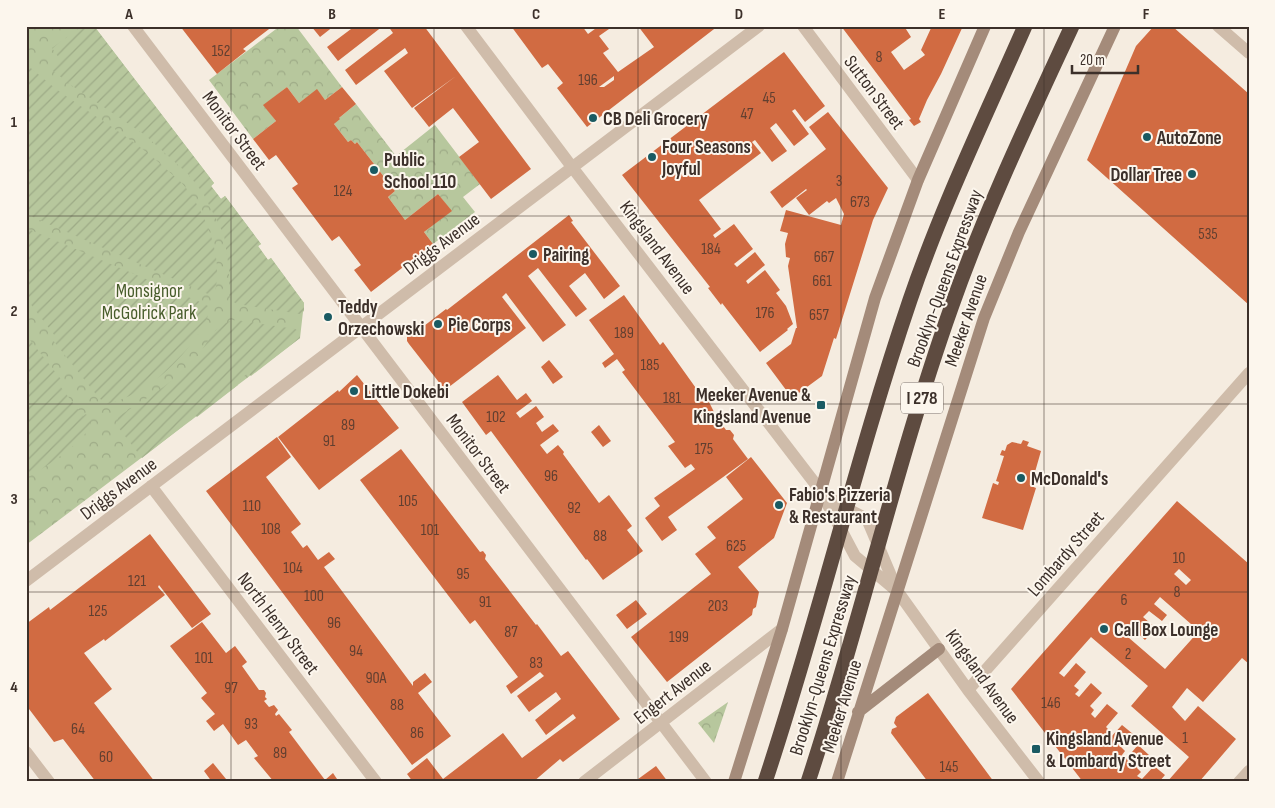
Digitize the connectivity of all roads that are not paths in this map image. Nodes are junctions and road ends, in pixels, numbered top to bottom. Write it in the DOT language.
graph roads {
  1 [pos="133,26"];
  2 [pos="466,26"];
  3 [pos="759,26"];
  4 [pos="802,26"];
  5 [pos="985,26"];
  6 [pos="1025,26"];
  7 [pos="1072,26"];
  8 [pos="1115,26"];
  9 [pos="1218,26"];
  10 [pos="1249,53"];
  11 [pos="572,167"];
  12 [pos="918,180"];
  13 [pos="361,328"];
  14 [pos="1249,373"];
  15 [pos="152,486"];
  16 [pos="820,490"];
  17 [pos="26,581"];
  18 [pos="898,592"];
  19 [pos="782,629"];
  20 [pos="939,649"];
  21 [pos="968,690"];
  22 [pos="858,712"];
  23 [pos="661,724"];
  24 [pos="26,752"];
  25 [pos="1249,771"];
  26 [pos="49,782"];
  27 [pos="376,782"];
  28 [pos="584,782"];
  29 [pos="706,782"];
  30 [pos="734,782"];
  31 [pos="765,782"];
  32 [pos="808,782"];
  33 [pos="837,782"];
  34 [pos="1039,782"];
  35 [pos="1239,782"];
  1 -- 13 [label="street, Monitor Street"];
  2 -- 11 [label="street, Kingsland Avenue"];
  3 -- 11 [label="street, Driggs Avenue"];
  4 -- 12 [label="street, Sutton Street"];
  5 -- 12 [label="main road"];
  6 -- 31 [label="highway, Brooklyn-Queens Expressway / I 278, bridge"];
  7 -- 32 [label="highway, Brooklyn-Queens Expressway / I 278, bridge"];
  8 -- 18 [label="main road, Meeker Avenue"];
  9 -- 10 [label="street"];
  11 -- 13 [label="street, Driggs Avenue"];
  11 -- 16 [label="street, Kingsland Avenue"];
  12 -- 16 [label="main road"];
  13 -- 15 [label="street, Driggs Avenue"];
  13 -- 23 [label="street, Monitor Street"];
  14 -- 21 [label="street, Lombardy Street"];
  15 -- 17 [label="street, Driggs Avenue"];
  15 -- 27 [label="street, North Henry Street"];
  16 -- 18 [label="street, Kingsland Avenue"];
  16 -- 18 [label="street, Kingsland Avenue"];
  16 -- 19 [label="main road"];
  18 -- 20 [label="street, Kingsland Avenue"];
  18 -- 22 [label="main road, Meeker Avenue"];
  19 -- 23 [label="street, Engert Avenue"];
  19 -- 30 [label="main road"];
  20 -- 21 [label="street, Kingsland Avenue"];
  20 -- 22 [label="main road"];
  21 -- 34 [label="street, Kingsland Avenue"];
  22 -- 33 [label="main road, Meeker Avenue"];
  23 -- 28 [label="street, Engert Avenue"];
  23 -- 29 [label="street, Monitor Street"];
  24 -- 26 [label="street"];
  25 -- 35 [label="street"];
}
